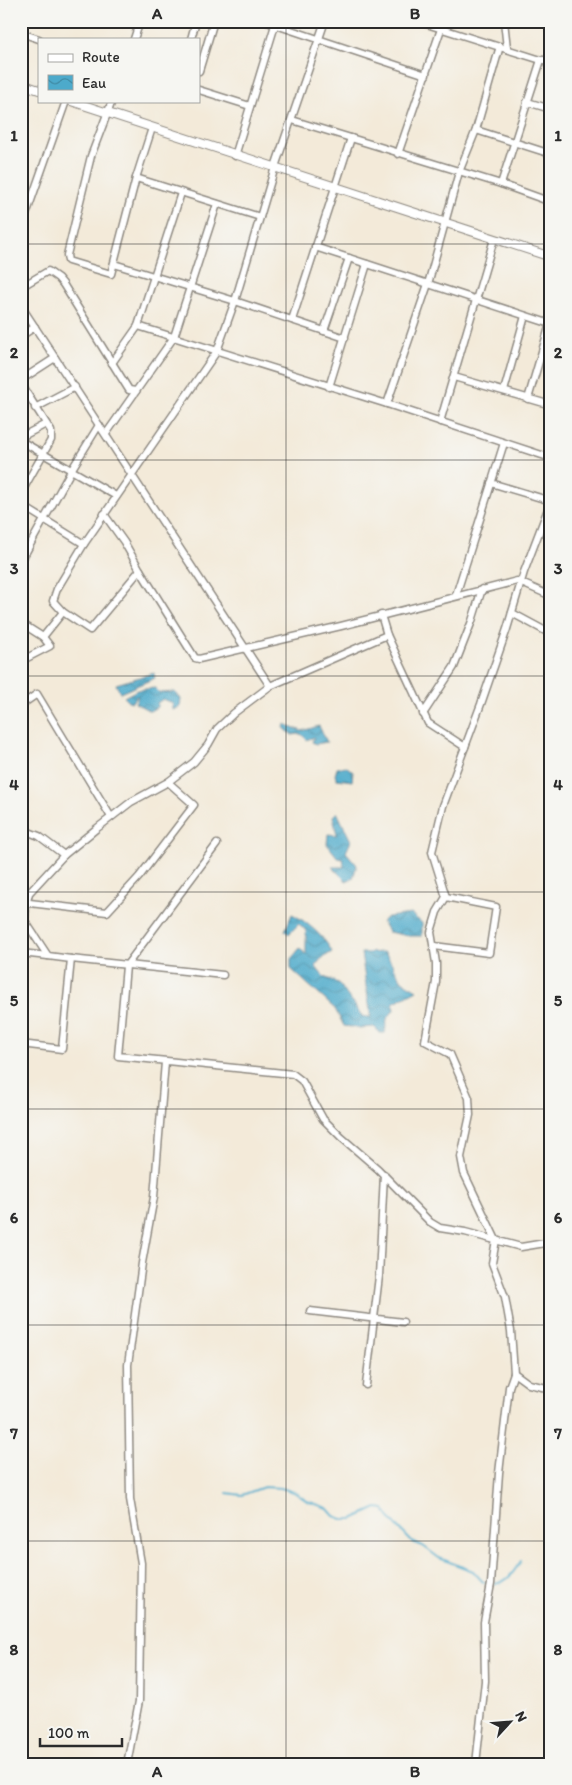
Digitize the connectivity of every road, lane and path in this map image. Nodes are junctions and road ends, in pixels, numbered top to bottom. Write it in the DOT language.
graph roads {
  1 [pos="126,21"];
  2 [pos="196,21"];
  3 [pos="214,21"];
  4 [pos="264,21"];
  5 [pos="325,21"];
  6 [pos="417,21"];
  7 [pos="504,21"];
  8 [pos="548,21"];
  9 [pos="139,23"];
  10 [pos="275,25"];
  11 [pos="442,30"];
  12 [pos="21,33"];
  13 [pos="134,38"];
  14 [pos="190,38"];
  15 [pos="38,39"];
  16 [pos="320,39"];
  17 [pos="551,42"];
  18 [pos="503,47"];
  19 [pos="541,60"];
  20 [pos="551,60"];
  21 [pos="200,68"];
  22 [pos="426,75"];
  23 [pos="21,84"];
  24 [pos="38,90"];
  25 [pos="200,90"];
  26 [pos="66,102"];
  27 [pos="74,102"];
  28 [pos="112,102"];
  29 [pos="528,102"];
  30 [pos="250,106"];
  31 [pos="551,109"];
  32 [pos="107,114"];
  33 [pos="292,120"];
  34 [pos="152,128"];
  35 [pos="476,130"];
  36 [pos="351,138"];
  37 [pos="514,142"];
  38 [pos="398,154"];
  39 [pos="551,154"];
  40 [pos="235,156"];
  41 [pos="275,167"];
  42 [pos="459,172"];
  43 [pos="136,178"];
  44 [pos="501,184"];
  45 [pos="335,187"];
  46 [pos="180,193"];
  47 [pos="551,202"];
  48 [pos="217,204"];
  49 [pos="260,217"];
  50 [pos="445,223"];
  51 [pos="21,229"];
  52 [pos="494,239"];
  53 [pos="315,247"];
  54 [pos="551,257"];
  55 [pos="348,258"];
  56 [pos="114,264"];
  57 [pos="367,264"];
  58 [pos="154,277"];
  59 [pos="428,284"];
  60 [pos="21,287"];
  61 [pos="191,287"];
  62 [pos="476,300"];
  63 [pos="235,301"];
  64 [pos="21,306"];
  65 [pos="525,316"];
  66 [pos="292,320"];
  67 [pos="551,324"];
  68 [pos="35,326"];
  69 [pos="138,326"];
  70 [pos="324,331"];
  71 [pos="21,336"];
  72 [pos="174,337"];
  73 [pos="345,338"];
  74 [pos="217,351"];
  75 [pos="55,358"];
  76 [pos="112,363"];
  77 [pos="454,377"];
  78 [pos="21,382"];
  79 [pos="75,387"];
  80 [pos="329,387"];
  81 [pos="136,391"];
  82 [pos="504,391"];
  83 [pos="528,399"];
  84 [pos="387,404"];
  85 [pos="551,405"];
  86 [pos="35,408"];
  87 [pos="440,422"];
  88 [pos="46,424"];
  89 [pos="100,425"];
  90 [pos="106,434"];
  91 [pos="21,437"];
  92 [pos="21,441"];
  93 [pos="504,444"];
  94 [pos="42,454"];
  95 [pos="551,458"];
  96 [pos="72,469"];
  97 [pos="132,474"];
  98 [pos="491,483"];
  99 [pos="21,492"];
  100 [pos="116,496"];
  101 [pos="551,501"];
  102 [pos="21,505"];
  103 [pos="104,514"];
  104 [pos="44,518"];
  105 [pos="84,544"];
  106 [pos="21,561"];
  107 [pos="140,570"];
  108 [pos="521,583"];
  109 [pos="482,589"];
  110 [pos="456,595"];
  111 [pos="551,596"];
  112 [pos="63,612"];
  113 [pos="512,612"];
  114 [pos="381,615"];
  115 [pos="21,623"];
  116 [pos="387,634"];
  117 [pos="551,634"];
  118 [pos="43,637"];
  119 [pos="245,648"];
  120 [pos="21,661"];
  121 [pos="270,686"];
  122 [pos="21,705"];
  123 [pos="423,714"];
  124 [pos="464,747"];
  125 [pos="168,782"];
  126 [pos="111,818"];
  127 [pos="21,829"];
  128 [pos="217,844"];
  129 [pos="64,855"];
  130 [pos="446,897"];
  131 [pos="24,902"];
  132 [pos="25,921"];
  133 [pos="21,935"];
  134 [pos="434,946"];
  135 [pos="21,953"];
  136 [pos="48,956"];
  137 [pos="70,959"];
  138 [pos="126,966"];
  139 [pos="223,975"];
  140 [pos="21,1044"];
  141 [pos="165,1062"];
  142 [pos="384,1174"];
  143 [pos="496,1240"];
  144 [pos="551,1242"];
  145 [pos="310,1311"];
  146 [pos="375,1318"];
  147 [pos="403,1322"];
  148 [pos="514,1373"];
  149 [pos="366,1385"];
  150 [pos="551,1389"];
  151 [pos="127,1764"];
  152 [pos="476,1764"];
  1 -- 9 [label="street"];
  2 -- 14 [label="street"];
  3 -- 21 [label="street"];
  4 -- 10 [label="street"];
  5 -- 16 [label="street"];
  6 -- 11 [label="street"];
  7 -- 18 [label="street"];
  8 -- 17 [label="street"];
  9 -- 13 [label="street"];
  10 -- 16 [label="street"];
  10 -- 30 [label="street"];
  11 -- 18 [label="street"];
  11 -- 22 [label="street"];
  12 -- 15 [label="street"];
  16 -- 22 [label="street"];
  16 -- 33 [label="street"];
  18 -- 19 [label="street"];
  18 -- 35 [label="street"];
  19 -- 20 [label="street"];
  19 -- 29 [label="street"];
  22 -- 38 [label="street"];
  23 -- 24 [label="street"];
  25 -- 30 [label="street"];
  26 -- 51 [label="street"];
  27 -- 32 [label="street"];
  28 -- 32 [label="street"];
  29 -- 31 [label="street"];
  29 -- 37 [label="street"];
  30 -- 40 [label="street"];
  32 -- 34 [label="street"];
  32 -- 56 [label="street"];
  33 -- 36 [label="street"];
  33 -- 41 [label="street"];
  34 -- 40 [label="street"];
  34 -- 43 [label="street"];
  35 -- 37 [label="street"];
  35 -- 42 [label="street"];
  36 -- 38 [label="street"];
  36 -- 45 [label="street"];
  37 -- 39 [label="street"];
  37 -- 44 [label="street"];
  38 -- 42 [label="street"];
  40 -- 41 [label="street"];
  41 -- 45 [label="street"];
  41 -- 49 [label="street"];
  42 -- 44 [label="street"];
  42 -- 50 [label="street"];
  43 -- 46 [label="street"];
  43 -- 56 [label="street"];
  44 -- 47 [label="street"];
  45 -- 50 [label="street"];
  45 -- 53 [label="street"];
  46 -- 48 [label="street"];
  46 -- 58 [label="street"];
  48 -- 49 [label="street"];
  48 -- 61 [label="street"];
  49 -- 63 [label="street"];
  50 -- 52 [label="street"];
  50 -- 59 [label="street"];
  52 -- 54 [label="street"];
  52 -- 62 [label="street"];
  53 -- 55 [label="street"];
  53 -- 66 [label="street"];
  55 -- 57 [label="street"];
  55 -- 70 [label="street"];
  56 -- 58 [label="street"];
  57 -- 59 [label="street"];
  57 -- 73 [label="street"];
  58 -- 61 [label="street"];
  58 -- 69 [label="street"];
  59 -- 62 [label="street"];
  59 -- 84 [label="street"];
  60 -- 76 [label="street"];
  61 -- 63 [label="street"];
  61 -- 72 [label="street"];
  62 -- 65 [label="street"];
  62 -- 77 [label="street"];
  63 -- 66 [label="street"];
  63 -- 74 [label="street"];
  64 -- 68 [label="street"];
  65 -- 67 [label="street"];
  65 -- 82 [label="street"];
  66 -- 70 [label="street"];
  67 -- 83 [label="street"];
  68 -- 71 [label="street"];
  68 -- 75 [label="street"];
  69 -- 72 [label="street"];
  69 -- 76 [label="street"];
  70 -- 73 [label="street"];
  72 -- 74 [label="street"];
  72 -- 81 [label="street"];
  73 -- 80 [label="street"];
  74 -- 80 [label="street"];
  74 -- 97 [label="street"];
  75 -- 78 [label="street"];
  75 -- 79 [label="street"];
  76 -- 81 [label="street"];
  77 -- 82 [label="street"];
  77 -- 87 [label="street"];
  78 -- 86 [label="street"];
  79 -- 86 [label="street"];
  79 -- 89 [label="street"];
  80 -- 84 [label="street"];
  81 -- 90 [label="street"];
  82 -- 83 [label="street"];
  83 -- 85 [label="street"];
  84 -- 87 [label="street"];
  86 -- 88 [label="street"];
  87 -- 93 [label="street"];
  88 -- 91 [label="street"];
  88 -- 94 [label="street"];
  89 -- 90 [label="street"];
  89 -- 96 [label="street"];
  90 -- 97 [label="street"];
  92 -- 94 [label="street"];
  93 -- 95 [label="street"];
  93 -- 98 [label="street"];
  94 -- 96 [label="street"];
  94 -- 99 [label="street"];
  96 -- 100 [label="street"];
  96 -- 104 [label="street"];
  97 -- 100 [label="street"];
  97 -- 119 [label="street"];
  98 -- 101 [label="street"];
  98 -- 110 [label="street"];
  100 -- 103 [label="street"];
  101 -- 108 [label="street"];
  102 -- 104 [label="street"];
  103 -- 105 [label="street"];
  103 -- 107 [label="street"];
  104 -- 105 [label="street"];
  104 -- 106 [label="street"];
  105 -- 112 [label="street"];
  107 -- 112 [label="street"];
  107 -- 119 [label="street"];
  108 -- 109 [label="street"];
  108 -- 111 [label="street"];
  108 -- 113 [label="street"];
  109 -- 110 [label="street"];
  109 -- 123 [label="street"];
  110 -- 114 [label="street"];
  112 -- 118 [label="street"];
  113 -- 117 [label="street"];
  113 -- 124 [label="street"];
  114 -- 116 [label="street"];
  114 -- 119 [label="street"];
  115 -- 118 [label="street"];
  116 -- 121 [label="street"];
  116 -- 123 [label="street"];
  118 -- 120 [label="street"];
  119 -- 121 [label="street"];
  121 -- 125 [label="street"];
  122 -- 126 [label="street"];
  123 -- 124 [label="street"];
  124 -- 130 [label="street"];
  125 -- 126 [label="street"];
  125 -- 131 [label="street"];
  126 -- 129 [label="street"];
  127 -- 129 [label="street"];
  128 -- 138 [label="street"];
  129 -- 131 [label="street"];
  130 -- 134 [label="street"];
  130 -- 134 [label="street"];
  131 -- 132 [label="street"];
  132 -- 133 [label="street"];
  132 -- 136 [label="street"];
  134 -- 143 [label="street"];
  135 -- 136 [label="street"];
  136 -- 137 [label="street"];
  137 -- 138 [label="street"];
  137 -- 140 [label="street"];
  138 -- 139 [label="street"];
  138 -- 141 [label="street"];
  141 -- 142 [label="street"];
  141 -- 151 [label="street"];
  142 -- 143 [label="street"];
  142 -- 146 [label="street"];
  143 -- 144 [label="street"];
  143 -- 148 [label="street"];
  145 -- 146 [label="street"];
  146 -- 147 [label="street"];
  146 -- 149 [label="street"];
  148 -- 150 [label="street"];
  148 -- 152 [label="street"];
}
